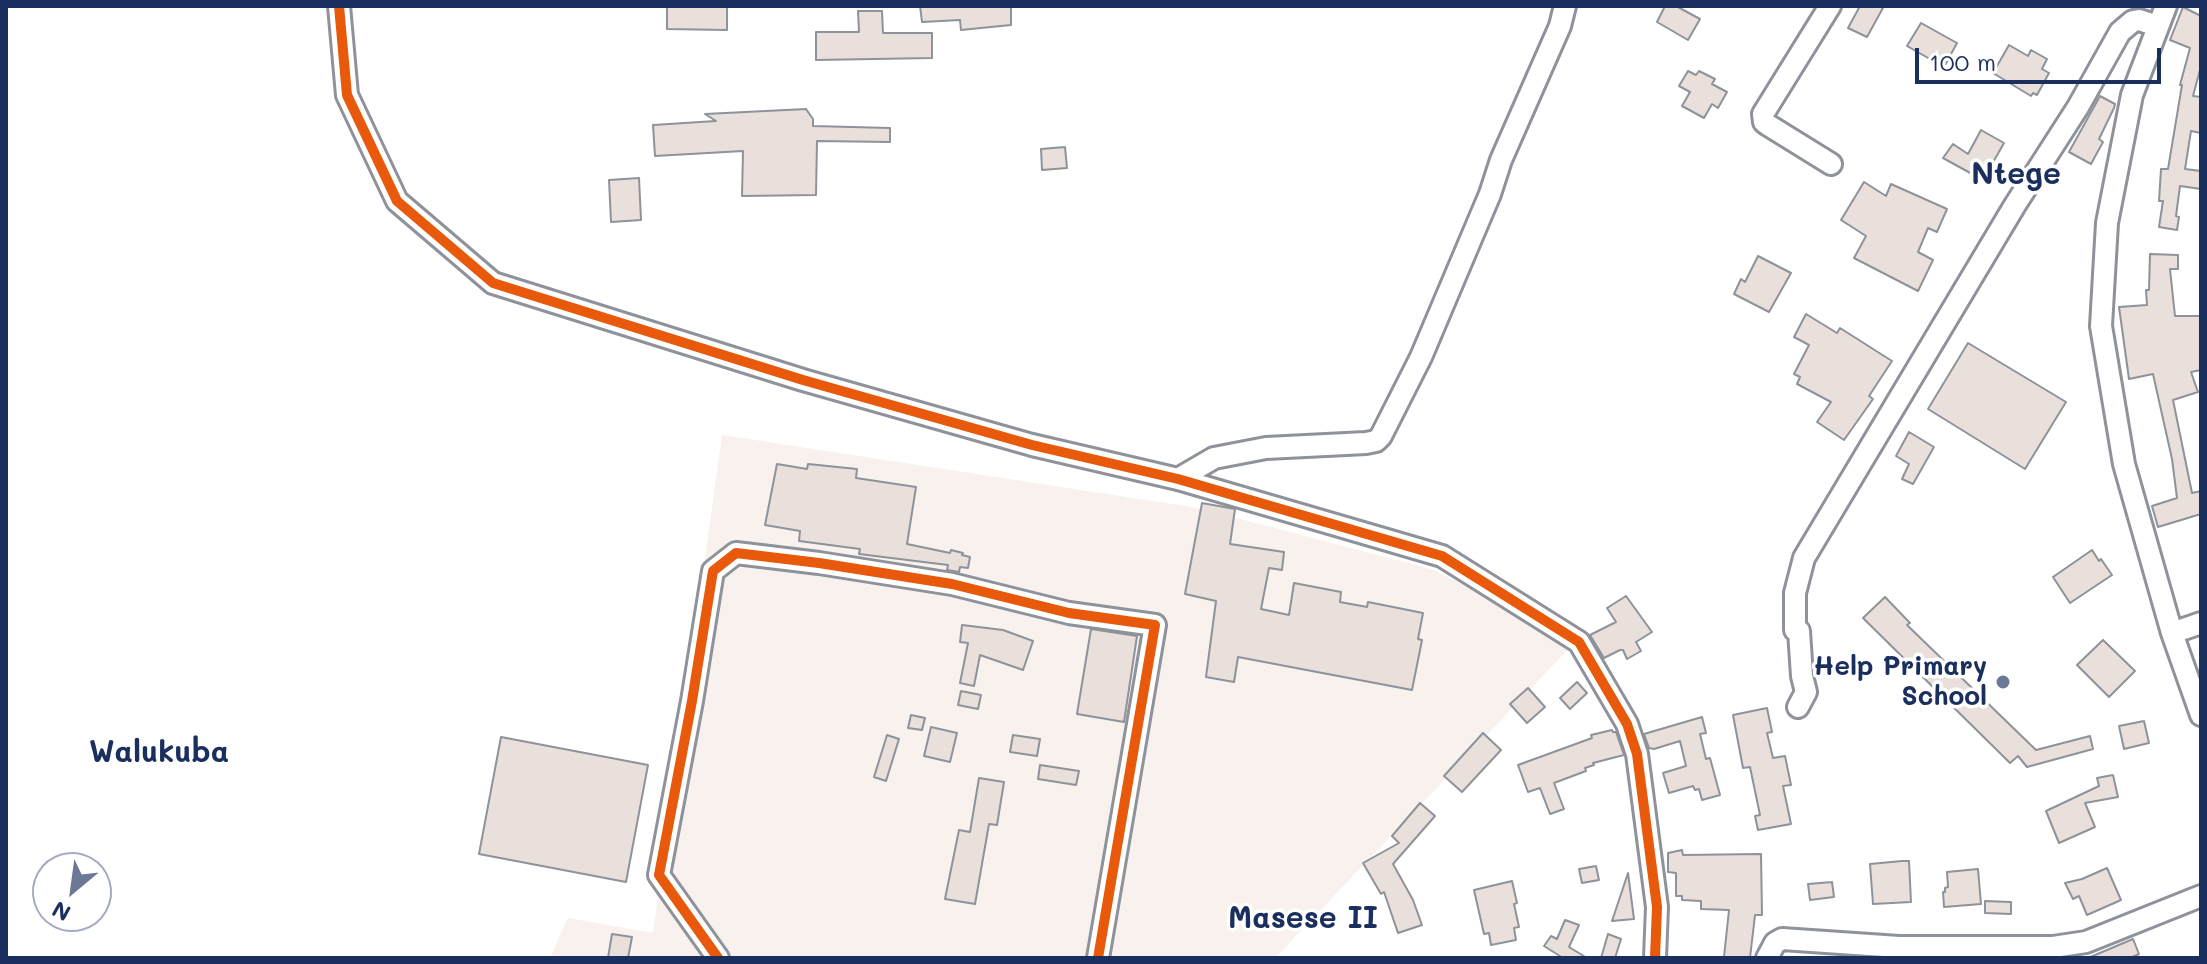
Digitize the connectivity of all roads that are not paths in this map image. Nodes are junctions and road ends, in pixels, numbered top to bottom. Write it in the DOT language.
graph roads {
  1 [pos="339,6"];
  2 [pos="1565,6"];
  3 [pos="1830,6"];
  4 [pos="2166,6"];
  5 [pos="2158,26"];
  6 [pos="1831,164"];
  7 [pos="1178,479"];
  8 [pos="2201,623"];
  9 [pos="2172,633"];
  10 [pos="1798,707"];
  11 [pos="2201,715"];
  12 [pos="2201,896"];
  13 [pos="714,956"];
  14 [pos="1098,958"];
  15 [pos="1655,958"];
  16 [pos="1767,958"];
  1 -- 7 [label="street"];
  2 -- 7 [label="street"];
  3 -- 6 [label="street"];
  4 -- 5 [label="street"];
  5 -- 9 [label="street"];
  5 -- 10 [label="street"];
  7 -- 15 [label="street"];
  8 -- 9 [label="street"];
  9 -- 11 [label="street"];
  12 -- 16 [label="street"];
  13 -- 14 [label="street"];
}
